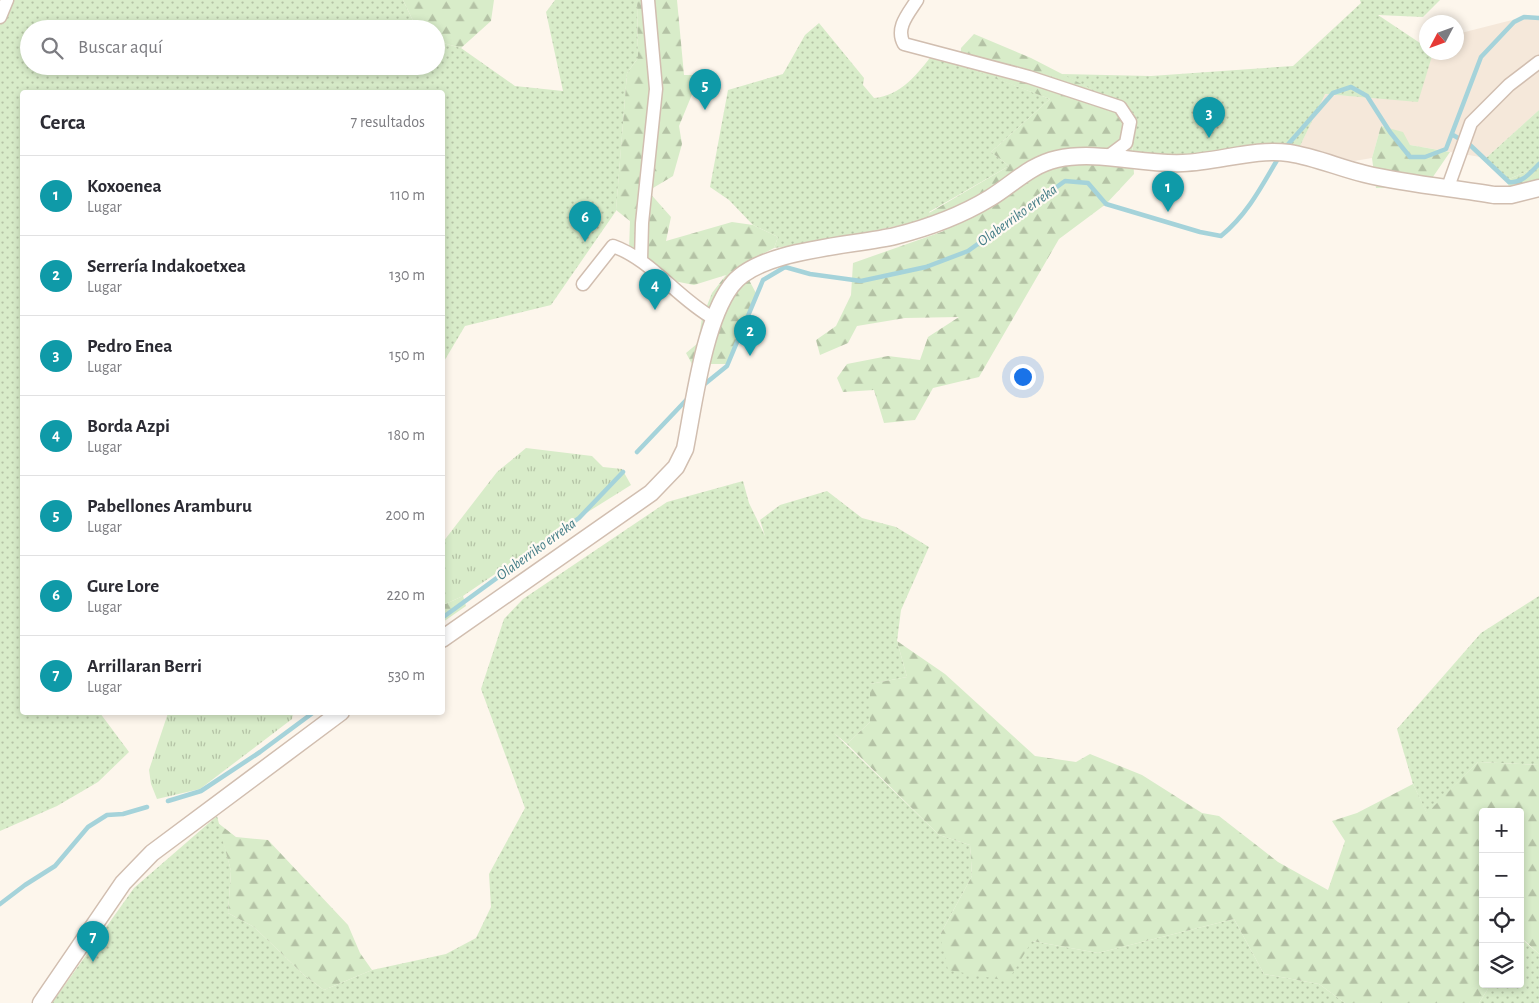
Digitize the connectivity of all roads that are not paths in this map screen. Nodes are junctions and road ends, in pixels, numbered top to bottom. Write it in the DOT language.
graph roads {
  1 [pos="7,0"];
  2 [pos="648,0"];
  3 [pos="917,0"];
  4 [pos="0,17"];
  5 [pos="1539,62"];
  6 [pos="1106,158"];
  7 [pos="1448,187"];
  8 [pos="1539,188"];
  9 [pos="641,260"];
  10 [pos="582,284"];
  11 [pos="713,318"];
  12 [pos="445,636"];
  13 [pos="337,715"];
  14 [pos="40,1003"];
  1 -- 4 [label="street"];
  2 -- 9 [label="street"];
  3 -- 6 [label="street"];
  5 -- 7 [label="street"];
  6 -- 7 [label="street"];
  6 -- 11 [label="street"];
  7 -- 8 [label="street"];
  9 -- 10 [label="street"];
  9 -- 11 [label="street"];
  11 -- 12 [label="street"];
  13 -- 14 [label="street"];
}
